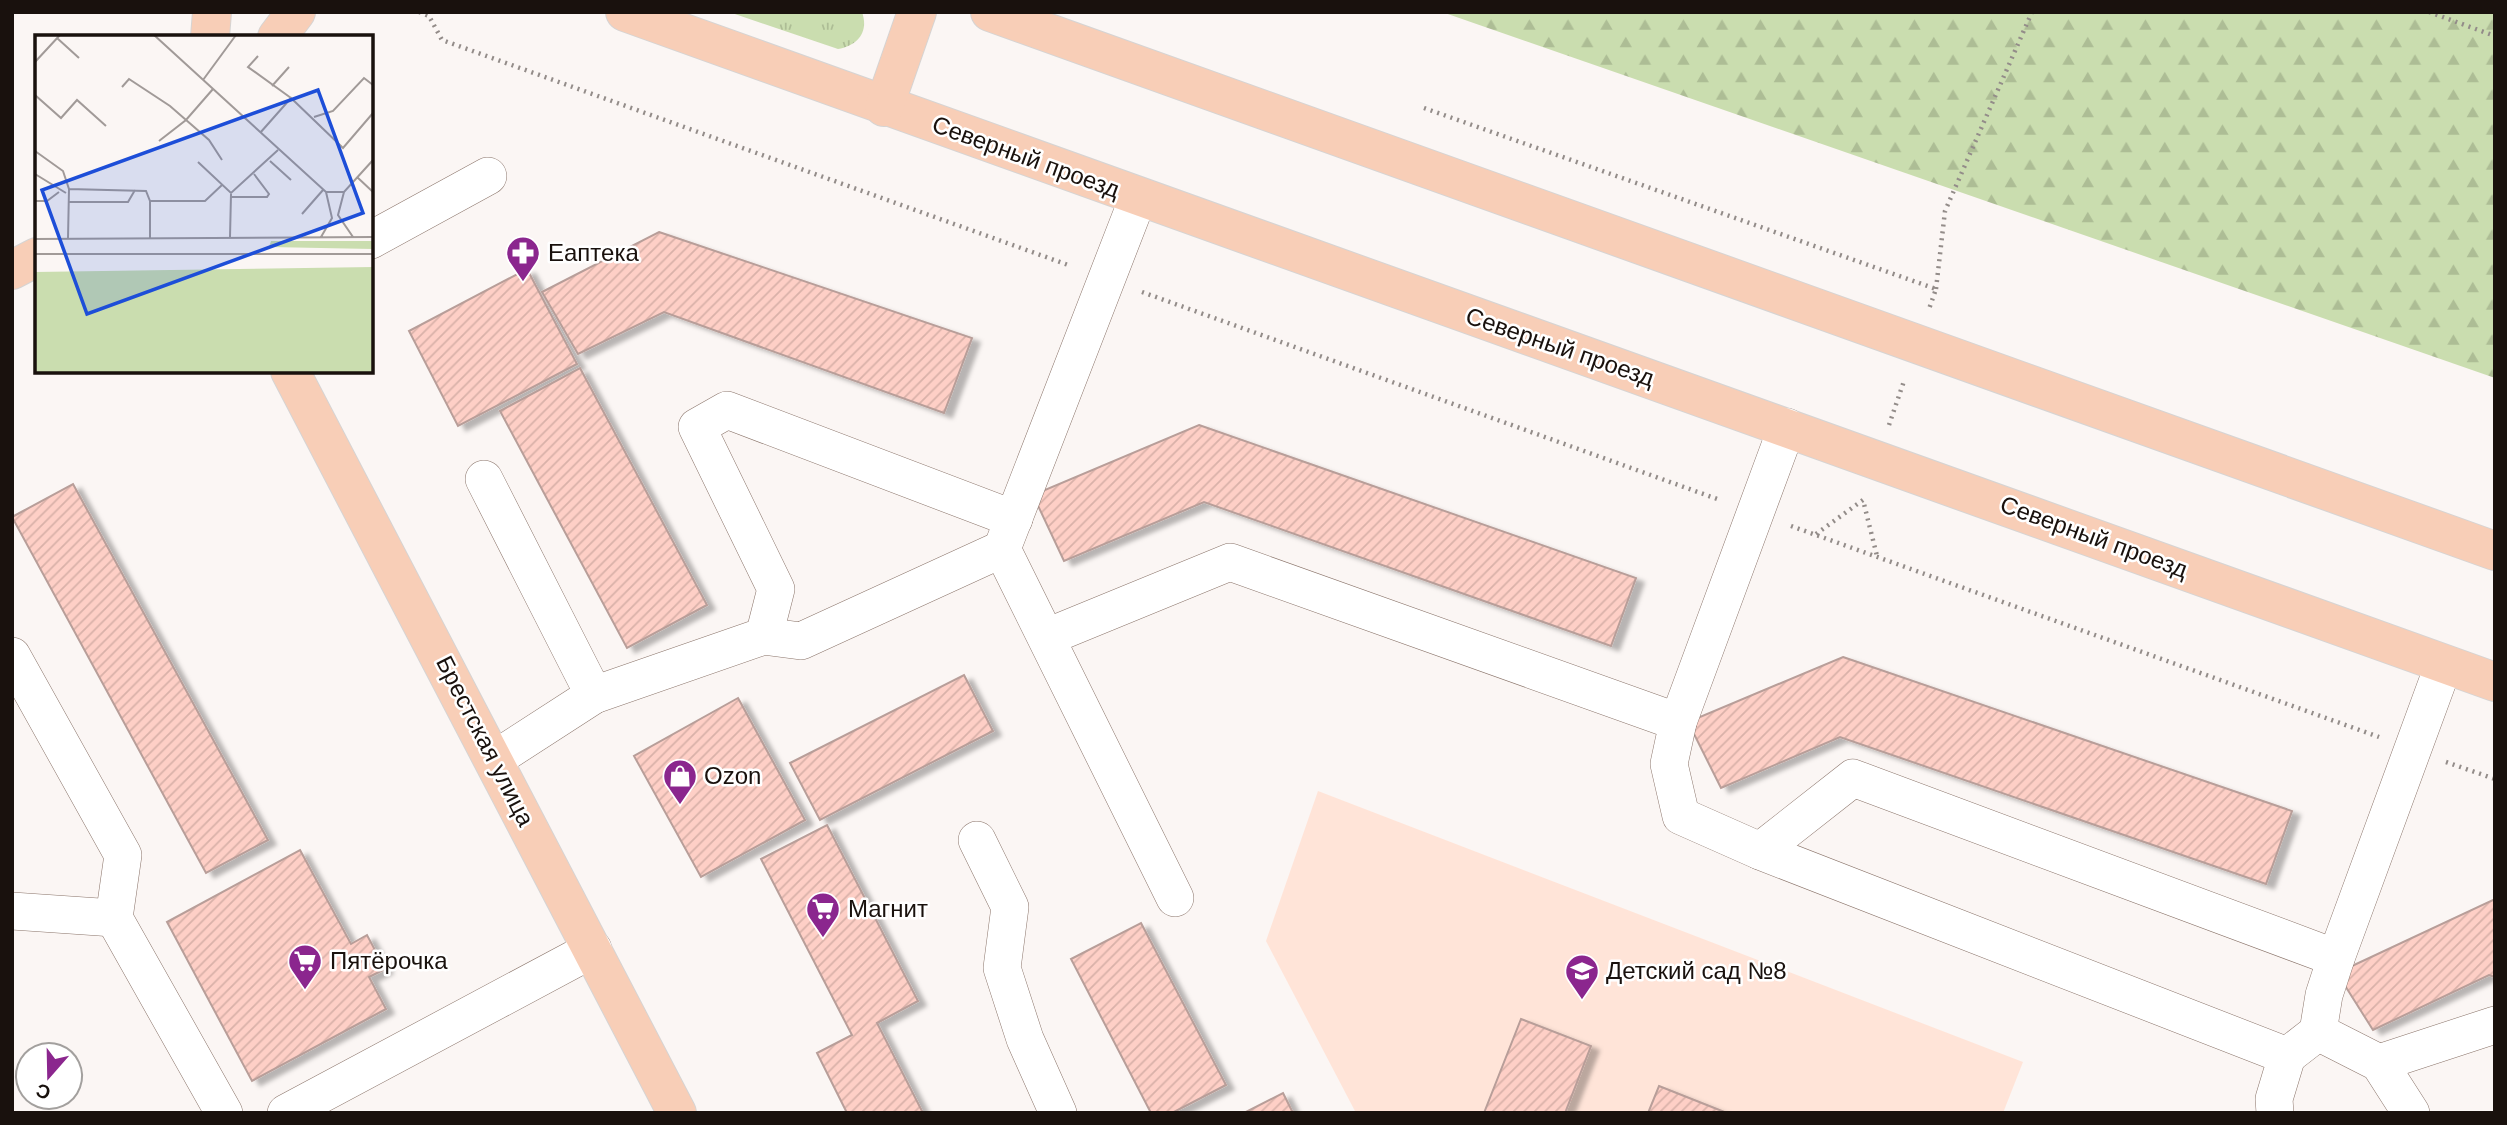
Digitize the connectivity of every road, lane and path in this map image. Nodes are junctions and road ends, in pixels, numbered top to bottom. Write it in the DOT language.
graph roads {
  1 [pos="212,12"];
  2 [pos="296,12"];
  3 [pos="419,12"];
  4 [pos="625,12"];
  5 [pos="917,12"];
  6 [pos="990,12"];
  7 [pos="2032,12"];
  8 [pos="2429,12"];
  9 [pos="210,35"];
  10 [pos="279,35"];
  11 [pos="2495,36"];
  12 [pos="884,107"];
  13 [pos="1424,108"];
  14 [pos="488,176"];
  15 [pos="1138,198"];
  16 [pos="373,239"];
  17 [pos="35,258"];
  18 [pos="12,270"];
  19 [pos="1106,279"];
  20 [pos="1936,289"];
  21 [pos="1927,317"];
  22 [pos="291,373"];
  23 [pos="1904,380"];
  24 [pos="1787,427"];
  25 [pos="1887,429"];
  26 [pos="484,479"];
  27 [pos="1755,513"];
  28 [pos="1008,534"];
  29 [pos="1816,534"];
  30 [pos="2495,551"];
  31 [pos="1877,557"];
  32 [pos="764,636"];
  33 [pos="1048,637"];
  34 [pos="12,656"];
  35 [pos="2444,664"];
  36 [pos="2495,682"];
  37 [pos="594,695"];
  38 [pos="1678,722"];
  39 [pos="2412,750"];
  40 [pos="495,759"];
  41 [pos="2495,779"];
  42 [pos="977,840"];
  43 [pos="1760,851"];
  44 [pos="1175,898"];
  45 [pos="12,911"];
  46 [pos="114,918"];
  47 [pos="593,949"];
  48 [pos="2336,958"];
  49 [pos="2495,1025"];
  50 [pos="2318,1032"];
  51 [pos="2287,1056"];
  52 [pos="2379,1063"];
  53 [pos="224,1113"];
  54 [pos="286,1113"];
  55 [pos="677,1113"];
  56 [pos="1058,1113"];
  57 [pos="2275,1113"];
  58 [pos="2411,1113"];
  1 -- 9 [label="main road"];
  2 -- 10 [label="main road"];
  3 -- 19 [label="path"];
  4 -- 12 [label="main road, Северный проезд"];
  5 -- 12 [label="main road"];
  6 -- 30 [label="main road"];
  7 -- 20 [label="path"];
  8 -- 11 [label="path"];
  12 -- 15 [label="main road, Северный проезд"];
  13 -- 20 [label="path"];
  14 -- 16 [label="lane"];
  15 -- 19 [label="lane"];
  15 -- 24 [label="main road, Северный проезд"];
  17 -- 18 [label="main road"];
  19 -- 27 [label="path"];
  19 -- 28 [label="lane"];
  20 -- 21 [label="path"];
  22 -- 40 [label="main road, Брестская улица"];
  23 -- 25 [label="path"];
  24 -- 27 [label="lane"];
  24 -- 35 [label="main road, Северный проезд"];
  26 -- 37 [label="lane"];
  27 -- 29 [label="path"];
  27 -- 38 [label="lane"];
  28 -- 32 [label="lane"];
  28 -- 32 [label="lane"];
  28 -- 33 [label="lane"];
  29 -- 31 [label="path"];
  29 -- 31 [label="path"];
  31 -- 39 [label="path"];
  32 -- 37 [label="lane"];
  33 -- 38 [label="lane"];
  33 -- 44 [label="lane"];
  34 -- 46 [label="lane"];
  35 -- 36 [label="main road, Северный проезд"];
  35 -- 39 [label="lane"];
  37 -- 40 [label="lane"];
  38 -- 43 [label="lane"];
  39 -- 41 [label="path"];
  39 -- 48 [label="lane"];
  40 -- 47 [label="main road, Брестская улица"];
  42 -- 56 [label="lane"];
  43 -- 48 [label="lane"];
  43 -- 51 [label="lane"];
  45 -- 46 [label="lane"];
  46 -- 53 [label="lane"];
  47 -- 54 [label="lane"];
  47 -- 55 [label="main road, Брестская улица"];
  48 -- 50 [label="lane"];
  49 -- 52 [label="lane"];
  50 -- 51 [label="lane"];
  50 -- 52 [label="lane"];
  51 -- 57 [label="lane"];
  52 -- 58 [label="lane"];
}
